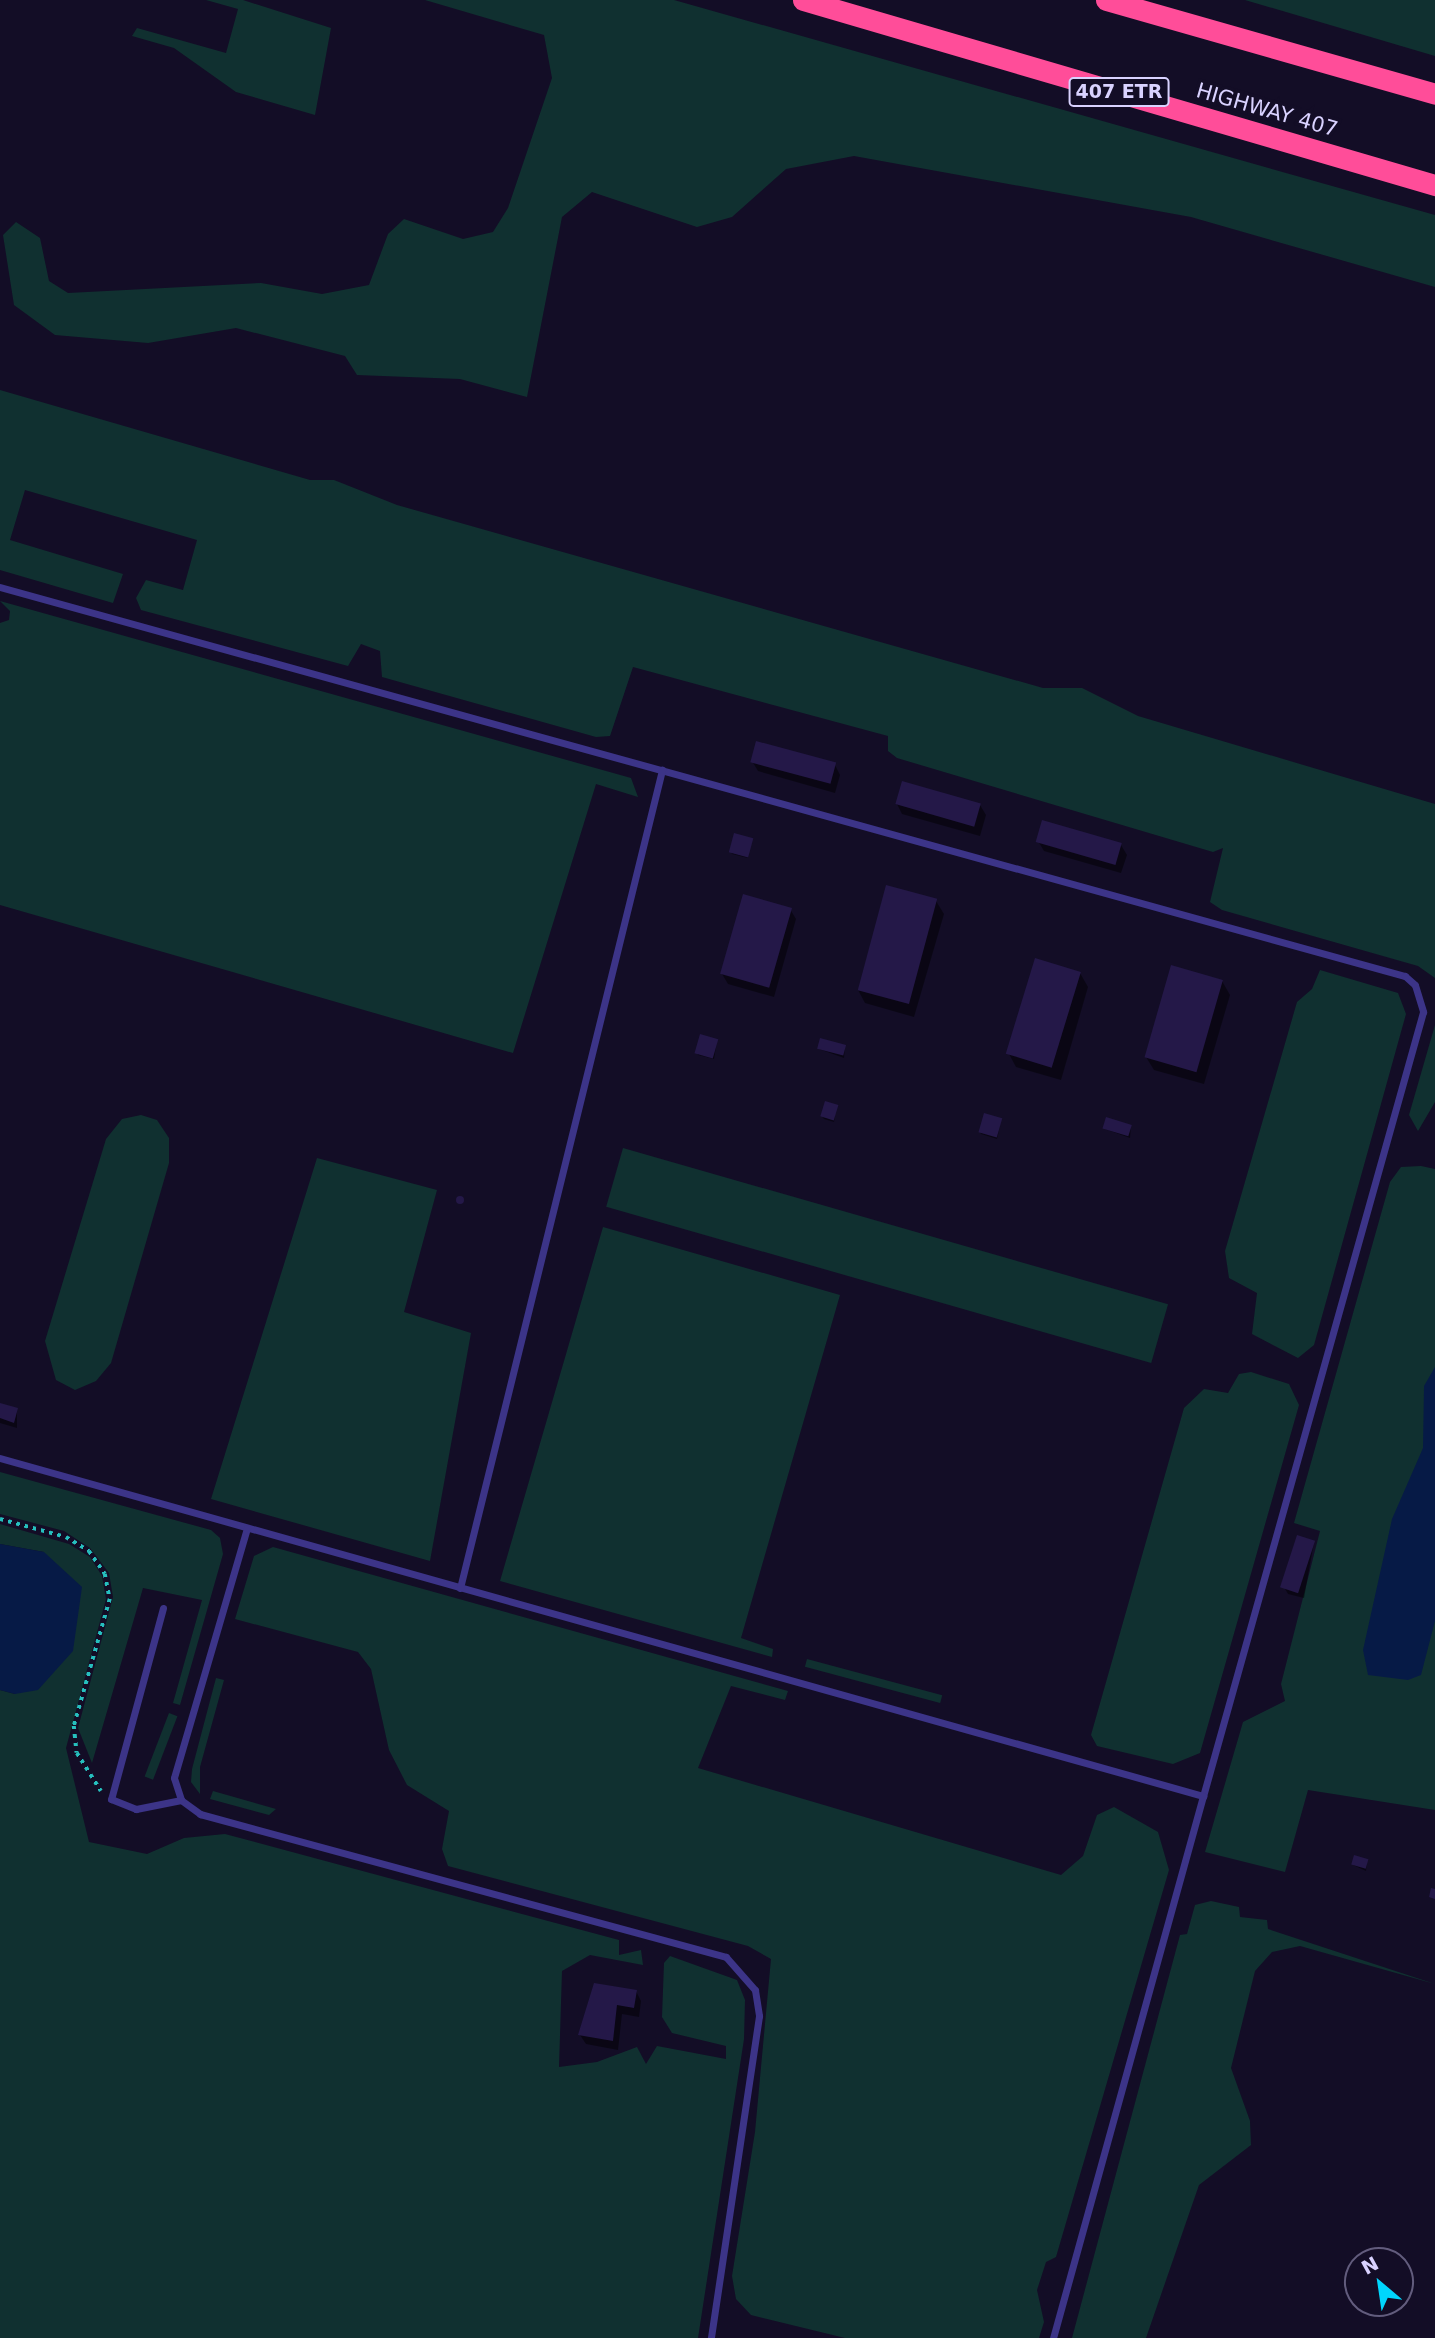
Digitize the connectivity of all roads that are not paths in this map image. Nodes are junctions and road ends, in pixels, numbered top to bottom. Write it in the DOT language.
graph roads {
  1 [pos="803,0"];
  2 [pos="1106,0"];
  3 [pos="1435,94"];
  4 [pos="1435,184"];
  5 [pos="0,587"];
  6 [pos="662,770"];
  7 [pos="0,1458"];
  8 [pos="247,1528"];
  9 [pos="460,1588"];
  10 [pos="163,1608"];
  11 [pos="1203,1796"];
  12 [pos="181,1800"];
  13 [pos="711,2338"];
  14 [pos="1053,2338"];
  1 -- 4 [label="highway, HIGHWAY 407 / 407 ETR"];
  2 -- 3 [label="highway"];
  5 -- 6 [label="lane"];
  6 -- 9 [label="lane"];
  6 -- 11 [label="lane"];
  7 -- 8 [label="lane"];
  8 -- 9 [label="lane"];
  8 -- 12 [label="lane"];
  9 -- 11 [label="lane"];
  10 -- 12 [label="lane"];
  11 -- 14 [label="lane"];
  12 -- 13 [label="lane"];
}
